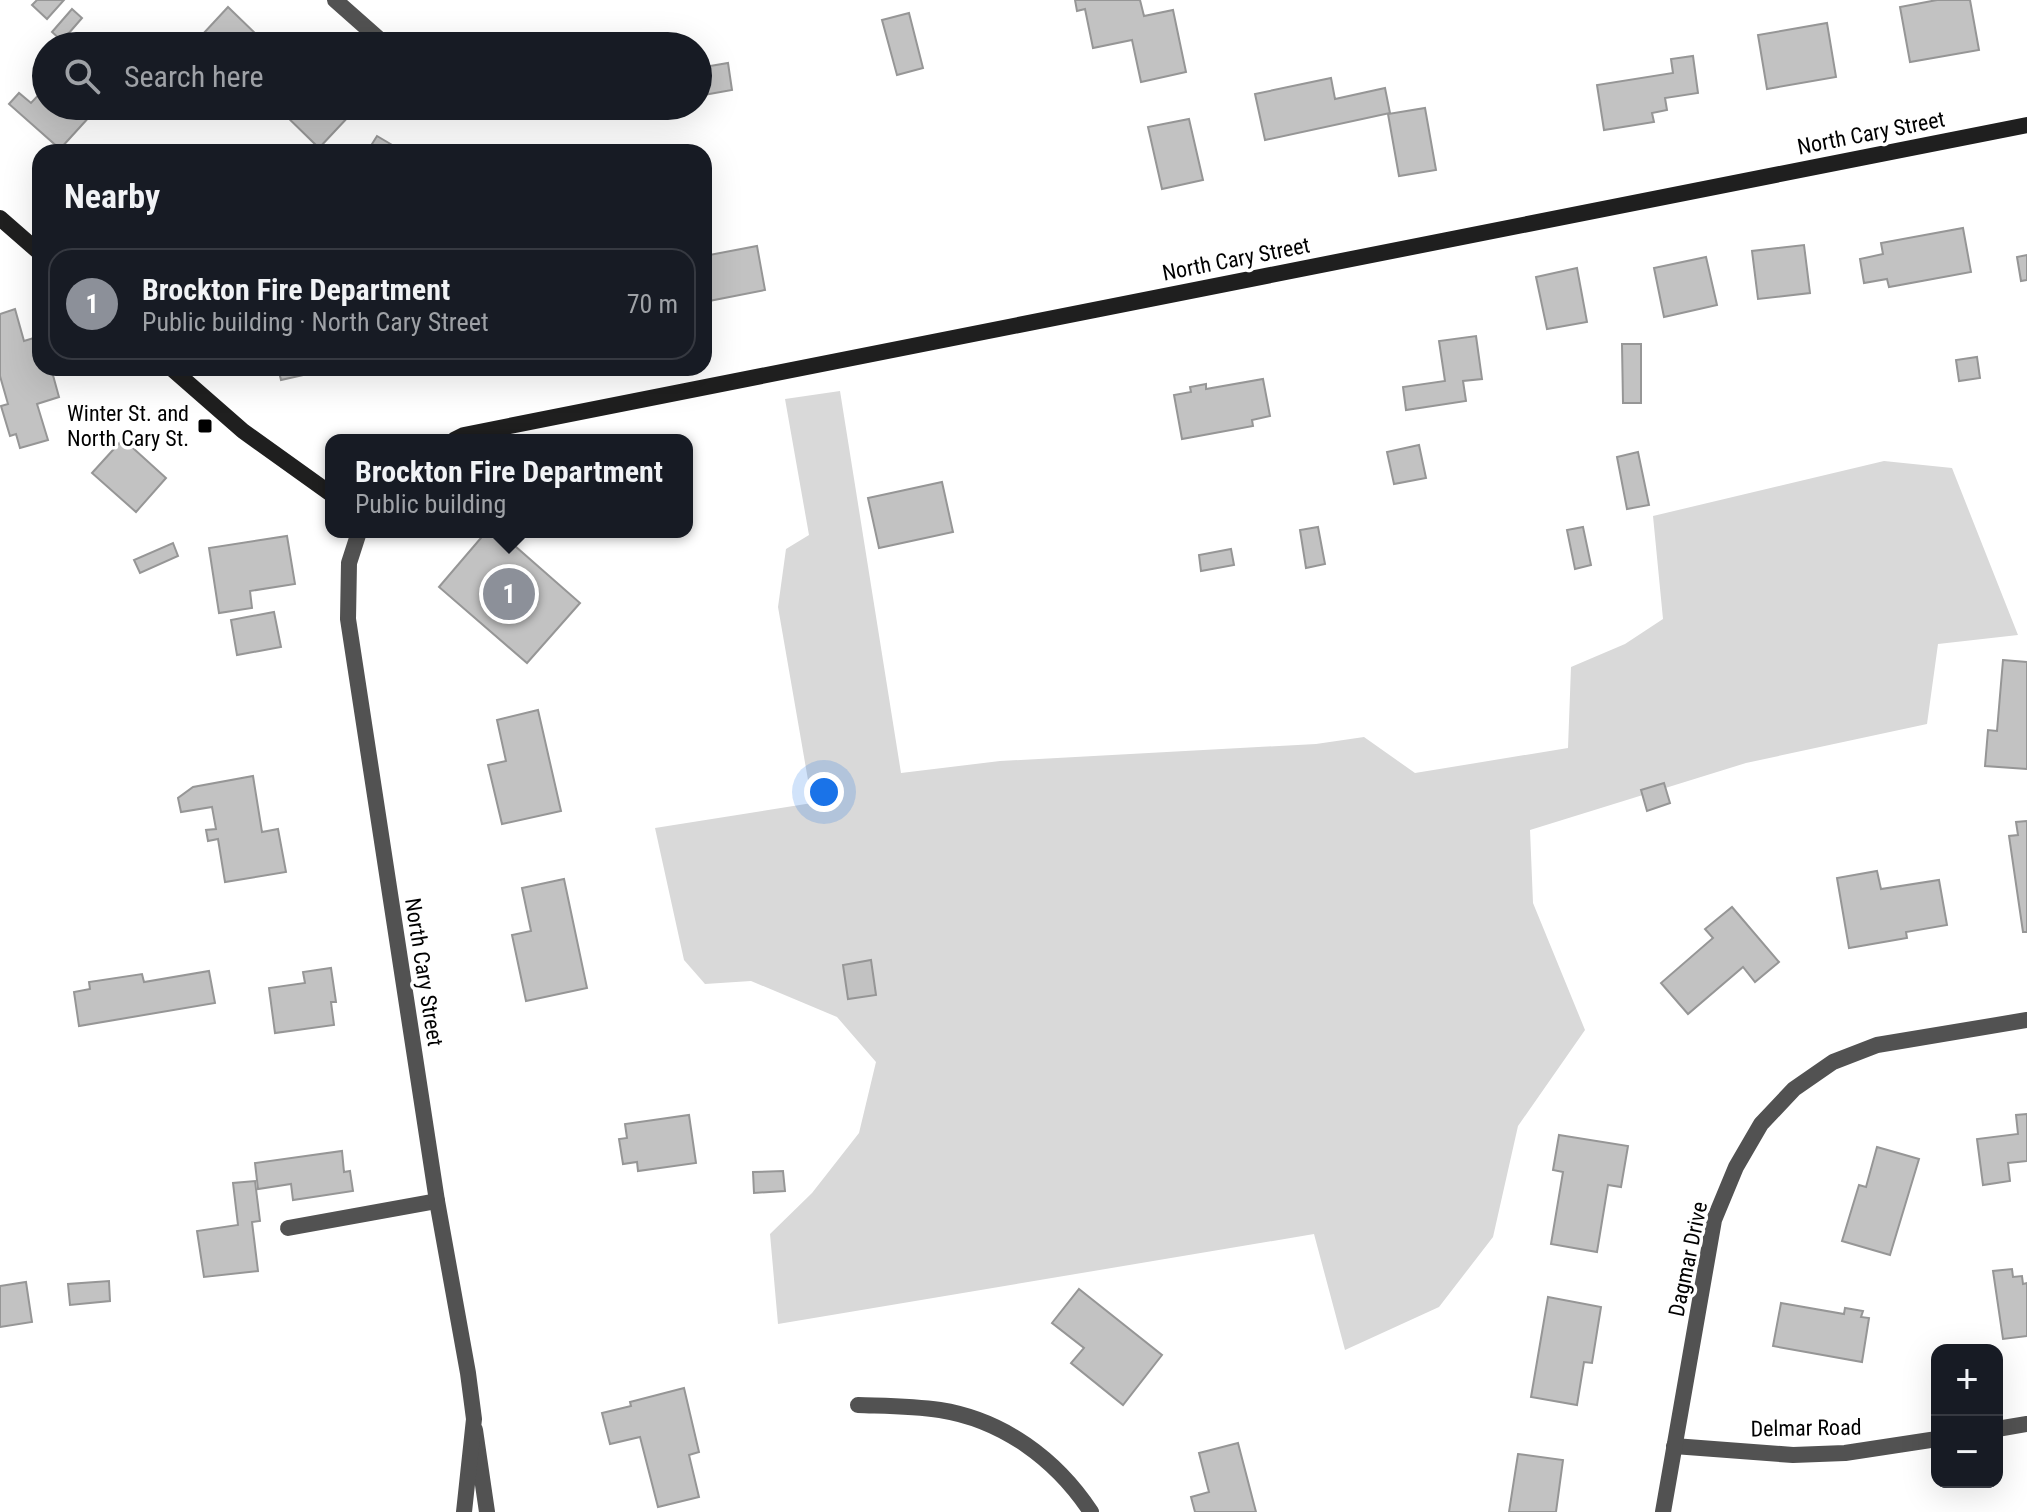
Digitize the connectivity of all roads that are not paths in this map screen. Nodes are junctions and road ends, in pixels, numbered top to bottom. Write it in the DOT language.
graph roads {
  1 [pos="335,0"];
  2 [pos="371,32"];
  3 [pos="2027,125"];
  4 [pos="0,218"];
  5 [pos="32,246"];
  6 [pos="180,376"];
  7 [pos="474,434"];
  8 [pos="325,490"];
  9 [pos="357,538"];
  10 [pos="2027,1020"];
  11 [pos="437,1201"];
  12 [pos="288,1228"];
  13 [pos="858,1405"];
  14 [pos="474,1419"];
  15 [pos="2027,1424"];
  16 [pos="2003,1428"];
  17 [pos="1931,1440"];
  18 [pos="1674,1446"];
  19 [pos="464,1512"];
  20 [pos="487,1512"];
  21 [pos="1091,1512"];
  22 [pos="1663,1512"];
  1 -- 2 [label="street"];
  3 -- 7 [label="main road, North Cary Street"];
  4 -- 5 [label="main road"];
  6 -- 8 [label="main road"];
  9 -- 11 [label="street, North Cary Street"];
  10 -- 18 [label="street, Dagmar Drive"];
  11 -- 12 [label="street"];
  11 -- 14 [label="street, North Cary Street"];
  13 -- 21 [label="street"];
  14 -- 19 [label="street, North Cary Street"];
  14 -- 20 [label="street, North Cary Street"];
  15 -- 16 [label="street"];
  17 -- 18 [label="street, Delmar Road"];
  18 -- 22 [label="street, Dagmar Drive"];
}
